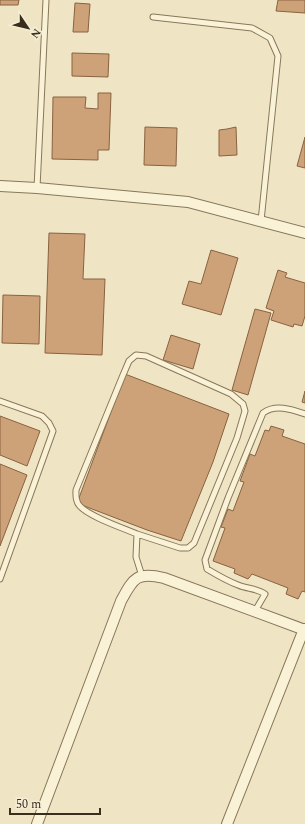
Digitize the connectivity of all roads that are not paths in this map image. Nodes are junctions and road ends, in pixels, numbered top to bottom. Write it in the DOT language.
graph roads {
  1 [pos="46,0"];
  2 [pos="153,17"];
  3 [pos="0,186"];
  4 [pos="37,188"];
  5 [pos="261,221"];
  6 [pos="305,233"];
  7 [pos="0,401"];
  8 [pos="305,414"];
  9 [pos="137,534"];
  10 [pos="142,576"];
  11 [pos="0,580"];
  12 [pos="255,611"];
  13 [pos="305,629"];
  14 [pos="37,824"];
  15 [pos="227,824"];
  1 -- 4 [label="lane"];
  2 -- 5 [label="lane"];
  3 -- 4 [label="street"];
  4 -- 5 [label="street"];
  5 -- 6 [label="street"];
  7 -- 11 [label="lane"];
  8 -- 12 [label="lane"];
  9 -- 9 [label="lane"];
  9 -- 10 [label="lane"];
  10 -- 12 [label="street"];
  10 -- 14 [label="street"];
  12 -- 13 [label="street"];
  13 -- 15 [label="street"];
}
